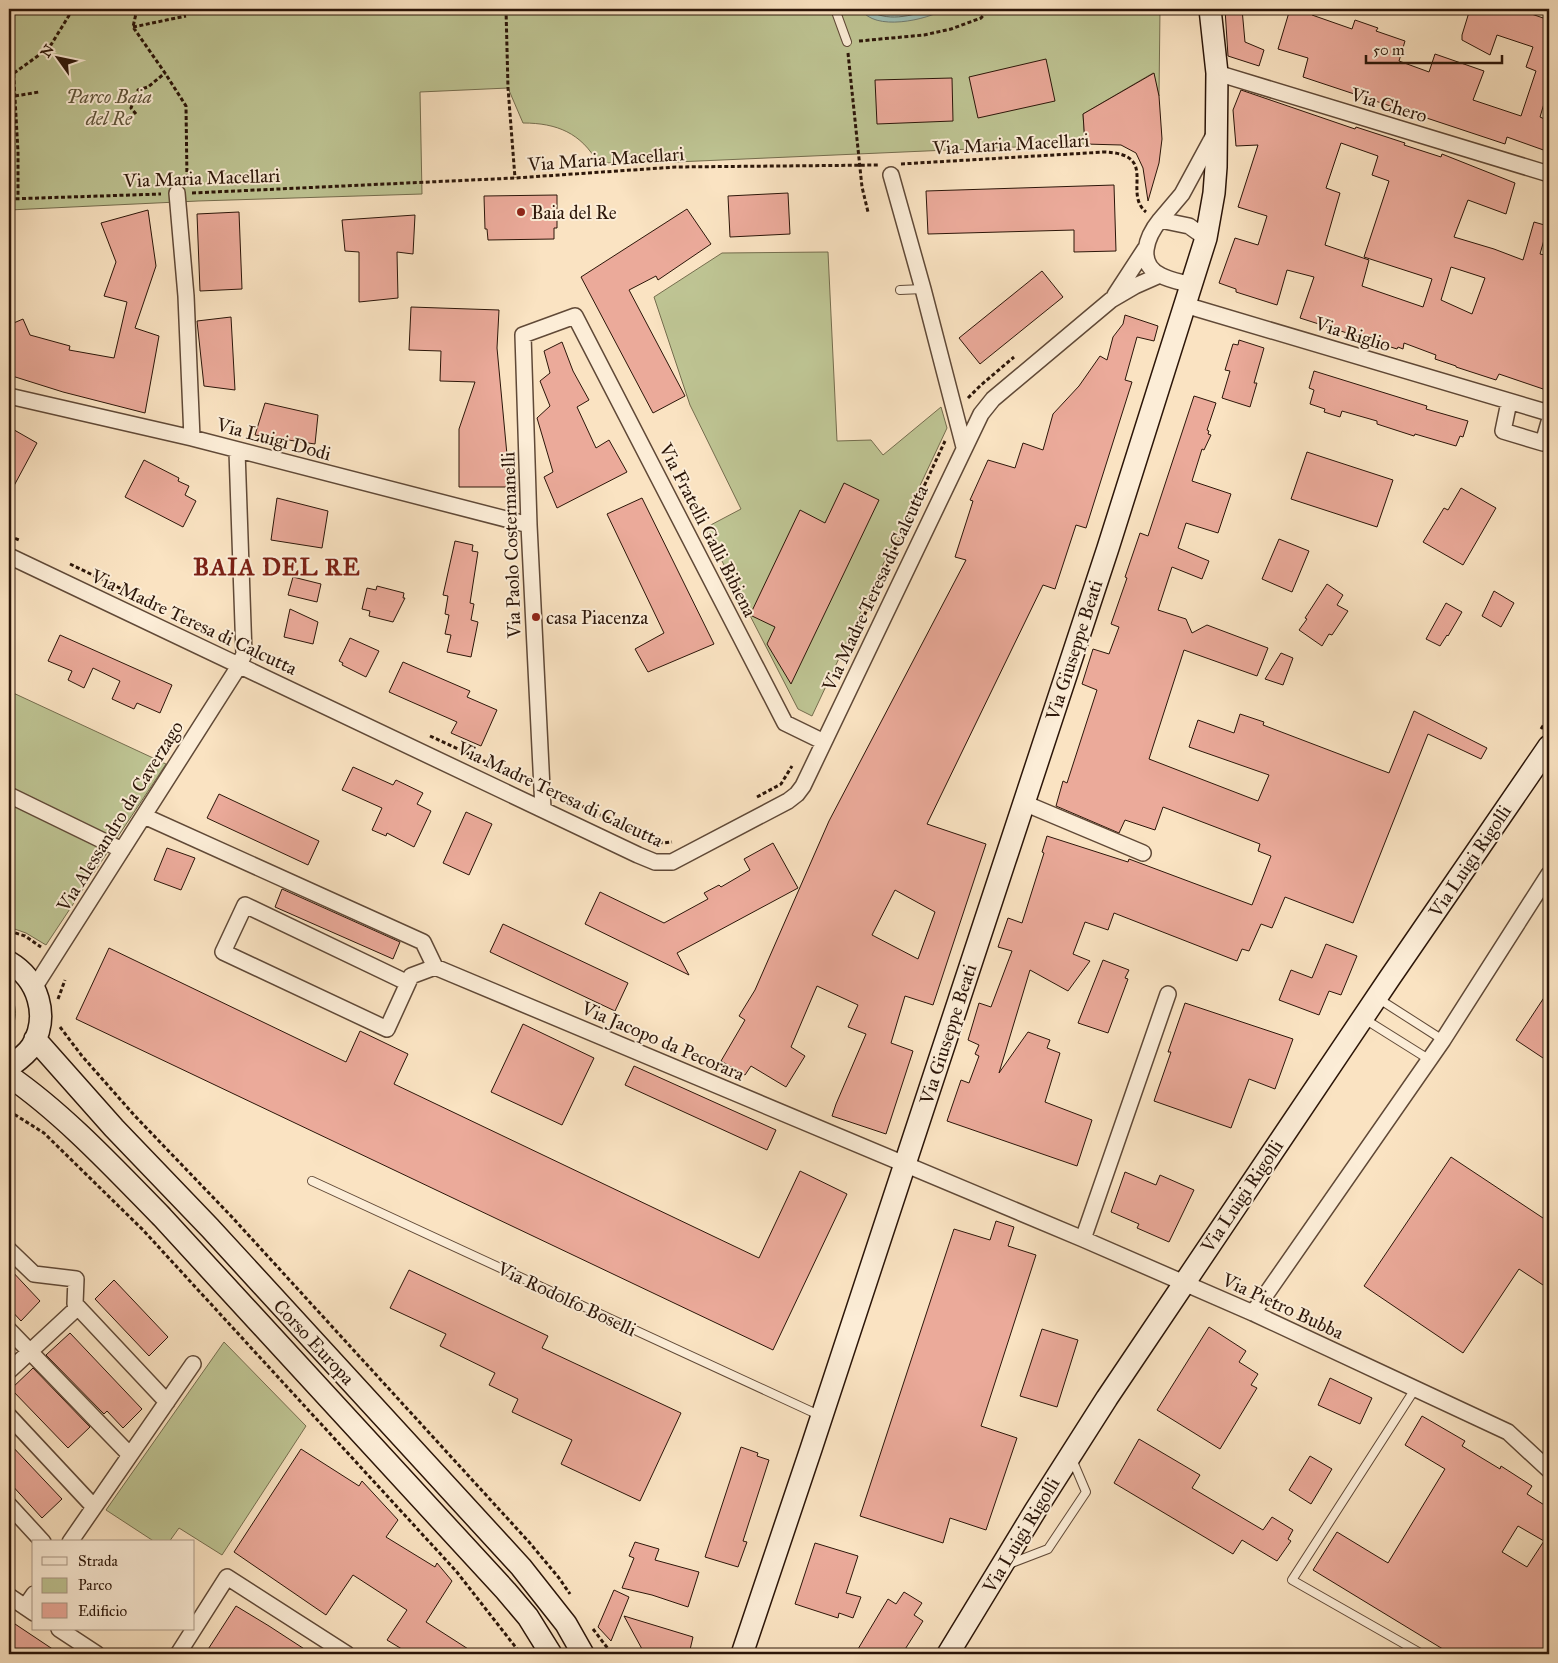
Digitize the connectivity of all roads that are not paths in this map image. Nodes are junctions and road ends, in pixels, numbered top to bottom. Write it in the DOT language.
graph roads {
  1 [pos="836,9"];
  2 [pos="1210,9"];
  3 [pos="847,42"];
  4 [pos="1217,73"];
  5 [pos="1216,130"];
  6 [pos="889,168"];
  7 [pos="1549,174"];
  8 [pos="182,193"];
  9 [pos="1160,220"];
  10 [pos="1206,238"];
  11 [pos="1145,250"];
  12 [pos="1160,275"];
  13 [pos="923,289"];
  14 [pos="900,290"];
  15 [pos="1188,295"];
  16 [pos="1111,300"];
  17 [pos="575,316"];
  18 [pos="9,396"];
  19 [pos="1509,402"];
  20 [pos="1549,413"];
  21 [pos="1549,422"];
  22 [pos="192,438"];
  23 [pos="964,447"];
  24 [pos="237,451"];
  25 [pos="529,525"];
  26 [pos="9,556"];
  27 [pos="239,666"];
  28 [pos="824,742"];
  29 [pos="1549,746"];
  30 [pos="9,795"];
  31 [pos="1024,803"];
  32 [pos="543,809"];
  33 [pos="144,816"];
  34 [pos="122,850"];
  35 [pos="1143,853"];
  36 [pos="1549,874"];
  37 [pos="9,962"];
  38 [pos="435,967"];
  39 [pos="408,983"];
  40 [pos="34,988"];
  41 [pos="1168,994"];
  42 [pos="1377,998"];
  43 [pos="1364,1018"];
  44 [pos="35,1039"];
  45 [pos="1443,1040"];
  46 [pos="1430,1060"];
  47 [pos="9,1067"];
  48 [pos="9,1076"];
  49 [pos="905,1164"];
  50 [pos="312,1181"];
  51 [pos="1083,1238"];
  52 [pos="9,1250"];
  53 [pos="1183,1282"];
  54 [pos="78,1307"];
  55 [pos="1253,1313"];
  56 [pos="9,1330"];
  57 [pos="29,1351"];
  58 [pos="193,1364"];
  59 [pos="9,1371"];
  60 [pos="1415,1389"];
  61 [pos="167,1402"];
  62 [pos="9,1416"];
  63 [pos="822,1417"];
  64 [pos="1070,1454"];
  65 [pos="130,1455"];
  66 [pos="1549,1470"];
  67 [pos="9,1505"];
  68 [pos="94,1507"];
  69 [pos="41,1540"];
  70 [pos="71,1540"];
  71 [pos="1001,1568"];
  72 [pos="9,1596"];
  73 [pos="31,1605"];
  74 [pos="195,1628"];
  75 [pos="61,1630"];
  76 [pos="193,1630"];
  77 [pos="97,1654"];
  78 [pos="178,1654"];
  79 [pos="347,1654"];
  80 [pos="551,1654"];
  81 [pos="583,1654"];
  82 [pos="742,1654"];
  83 [pos="948,1654"];
  84 [pos="1422,1654"];
  1 -- 3 [label="lane"];
  2 -- 4 [label="main road, Via Giuseppe Beati"];
  4 -- 5 [label="main road, Via Giuseppe Beati"];
  4 -- 7 [label="street, Via Chero"];
  5 -- 9 [label="street, Via Giuseppe Beati"];
  5 -- 10 [label="main road, Via Giuseppe Beati"];
  6 -- 13 [label="street"];
  8 -- 22 [label="street"];
  9 -- 10 [label="street"];
  9 -- 11 [label="street, Via Madre Teresa di Calcutta"];
  10 -- 15 [label="main road, Via Giuseppe Beati"];
  11 -- 12 [label="street"];
  11 -- 16 [label="street, Via Madre Teresa di Calcutta"];
  12 -- 15 [label="street"];
  12 -- 16 [label="street, Via Madre Teresa di Calcutta"];
  13 -- 14 [label="lane"];
  13 -- 23 [label="street"];
  15 -- 19 [label="street, Via Riglio"];
  15 -- 31 [label="main road, Via Giuseppe Beati"];
  16 -- 23 [label="street, Via Madre Teresa di Calcutta"];
  17 -- 25 [label="street, Via Paolo Costermanelli"];
  17 -- 28 [label="street, Via Fratelli Galli Bibiena"];
  18 -- 22 [label="street, Via Luigi Dodi"];
  19 -- 20 [label="street, Via Riglio"];
  19 -- 21 [label="street"];
  22 -- 24 [label="street, Via Luigi Dodi"];
  23 -- 28 [label="street, Via Madre Teresa di Calcutta"];
  24 -- 25 [label="street, Via Luigi Dodi"];
  24 -- 27 [label="street"];
  25 -- 32 [label="street, Via Paolo Costermanelli"];
  26 -- 27 [label="street, Via Madre Teresa di Calcutta"];
  27 -- 32 [label="street, Via Madre Teresa di Calcutta"];
  27 -- 33 [label="street, Via Alessandro da Caverzago"];
  28 -- 32 [label="street, Via Madre Teresa di Calcutta"];
  29 -- 42 [label="main road, Via Luigi Rigolli"];
  30 -- 34 [label="street"];
  31 -- 35 [label="street"];
  31 -- 49 [label="main road, Via Giuseppe Beati"];
  33 -- 34 [label="street, Via Alessandro da Caverzago"];
  33 -- 38 [label="street"];
  34 -- 40 [label="street, Via Alessandro da Caverzago"];
  36 -- 45 [label="street"];
  37 -- 40 [label="main road"];
  38 -- 39 [label="street"];
  38 -- 49 [label="street, Via Jacopo da Pecorara"];
  39 -- 39 [label="street"];
  40 -- 44 [label="main road"];
  41 -- 51 [label="street"];
  42 -- 43 [label="main road, Via Luigi Rigolli"];
  42 -- 45 [label="lane"];
  43 -- 46 [label="lane"];
  43 -- 53 [label="main road, Via Luigi Rigolli"];
  44 -- 47 [label="main road"];
  44 -- 81 [label="main road, Corso Europa"];
  45 -- 46 [label="street"];
  46 -- 55 [label="street"];
  48 -- 80 [label="main road, Corso Europa"];
  49 -- 51 [label="street, Via Pietro Bubba"];
  49 -- 63 [label="main road"];
  50 -- 63 [label="lane, Via Rodolfo Boselli"];
  51 -- 53 [label="street, Via Pietro Bubba"];
  52 -- 54 [label="street"];
  53 -- 55 [label="street, Via Pietro Bubba"];
  53 -- 64 [label="main road, Via Luigi Rigolli"];
  54 -- 57 [label="street"];
  54 -- 61 [label="street"];
  55 -- 60 [label="street, Via Pietro Bubba"];
  56 -- 57 [label="street"];
  57 -- 59 [label="street"];
  57 -- 65 [label="street"];
  58 -- 61 [label="street"];
  60 -- 66 [label="street, Via Pietro Bubba"];
  60 -- 84 [label="lane"];
  61 -- 65 [label="street"];
  62 -- 68 [label="street"];
  63 -- 82 [label="main road"];
  64 -- 71 [label="main road, Via Luigi Rigolli"];
  64 -- 71 [label="lane"];
  65 -- 68 [label="street"];
  67 -- 69 [label="street"];
  68 -- 70 [label="street"];
  71 -- 83 [label="main road, Via Luigi Rigolli"];
  72 -- 73 [label="street"];
  74 -- 79 [label="street"];
  75 -- 77 [label="street"];
  76 -- 78 [label="street"];
}
